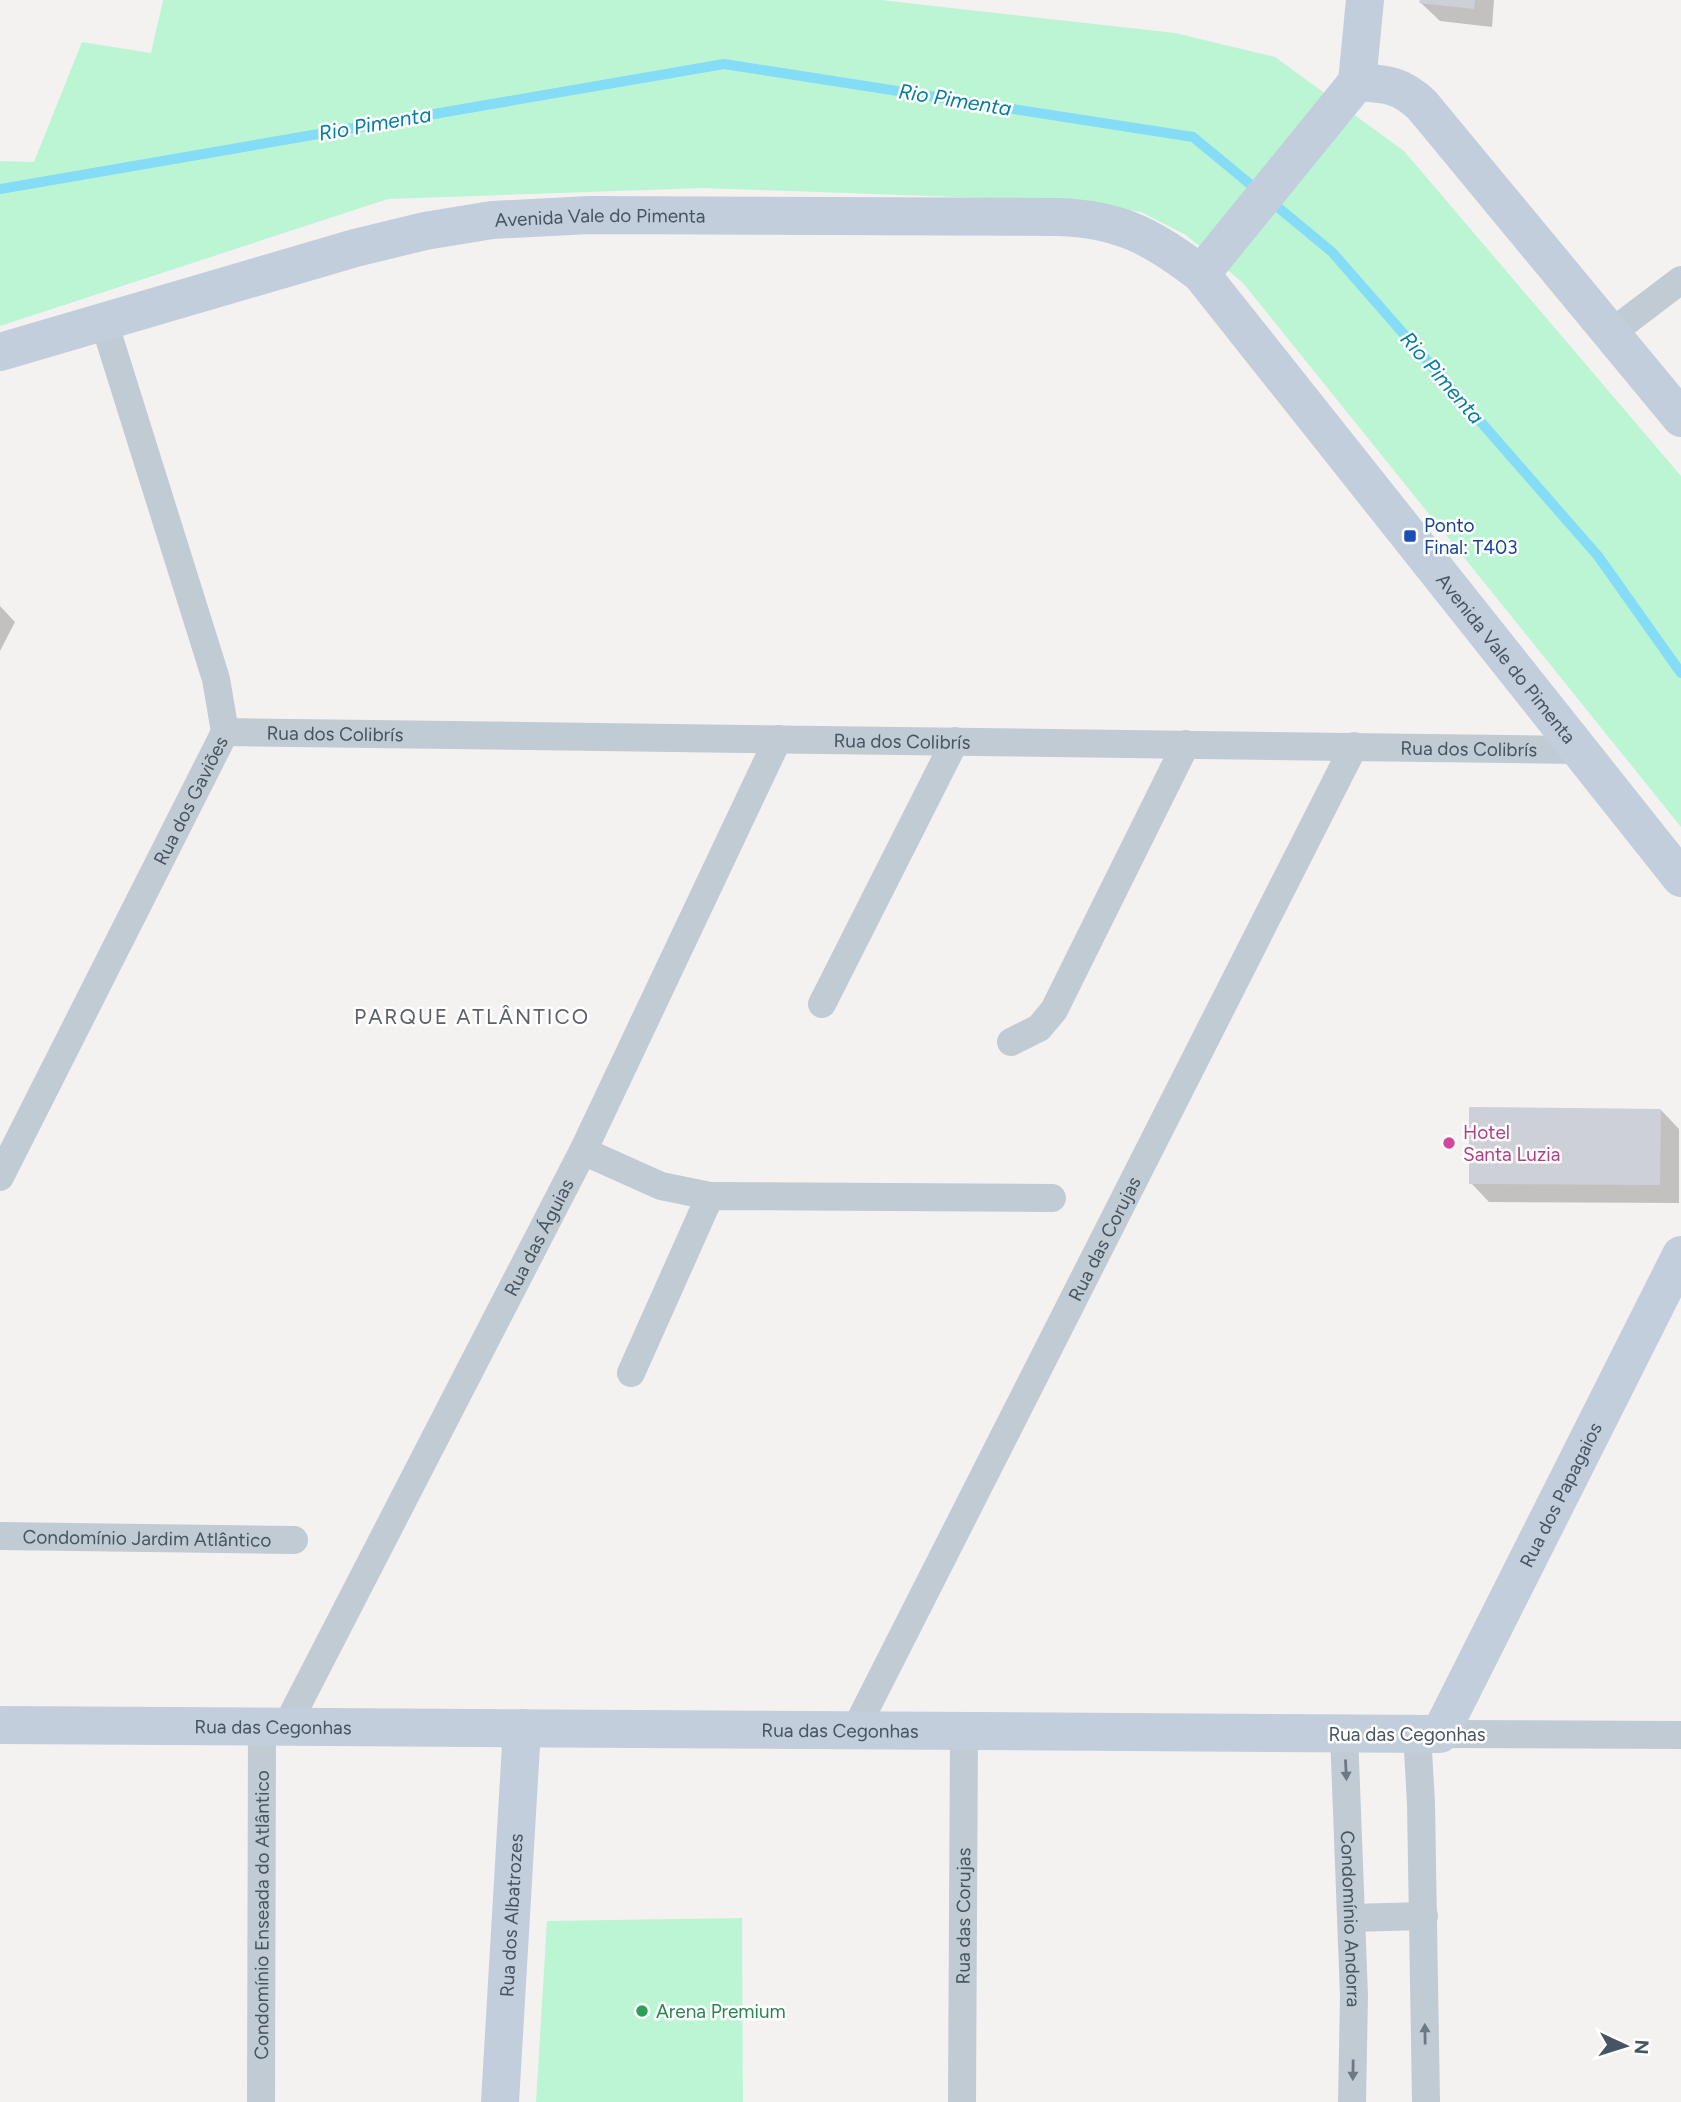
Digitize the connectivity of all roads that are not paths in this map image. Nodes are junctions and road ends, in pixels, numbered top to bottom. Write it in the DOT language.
graph roads {
  1 [pos="1365,0"];
  2 [pos="1357,82"];
  3 [pos="1202,274"];
  4 [pos="1681,280"];
  5 [pos="104,322"];
  6 [pos="1611,333"];
  7 [pos="0,352"];
  8 [pos="1681,418"];
  9 [pos="226,732"];
  10 [pos="778,739"];
  11 [pos="955,741"];
  12 [pos="1186,744"];
  13 [pos="1354,746"];
  14 [pos="1579,750"];
  15 [pos="1681,878"];
  16 [pos="822,1004"];
  17 [pos="1012,1042"];
  18 [pos="583,1151"];
  19 [pos="0,1177"];
  20 [pos="710,1196"];
  21 [pos="1052,1198"];
  22 [pos="1681,1255"];
  23 [pos="631,1373"];
  24 [pos="0,1536"];
  25 [pos="294,1540"];
  26 [pos="0,1725"];
  27 [pos="274,1727"];
  28 [pos="522,1728"];
  29 [pos="855,1730"];
  30 [pos="964,1731"];
  31 [pos="1344,1733"];
  32 [pos="1429,1734"];
  33 [pos="1681,1735"];
  34 [pos="1424,1916"];
  35 [pos="1351,1919"];
  36 [pos="261,2102"];
  37 [pos="500,2102"];
  38 [pos="962,2102"];
  39 [pos="1352,2102"];
  40 [pos="1426,2102"];
  1 -- 2 [label="street"];
  2 -- 3 [label="street"];
  2 -- 6 [label="street"];
  3 -- 5 [label="street, Avenida Vale do Pimenta"];
  3 -- 14 [label="street, Avenida Vale do Pimenta"];
  4 -- 6 [label="street"];
  5 -- 7 [label="street, Avenida Vale do Pimenta"];
  5 -- 9 [label="street, Rua dos Gaviões"];
  6 -- 8 [label="street"];
  9 -- 10 [label="street, Rua dos Colibrís"];
  9 -- 19 [label="street, Rua dos Gaviões"];
  10 -- 11 [label="street, Rua dos Colibrís"];
  10 -- 18 [label="street, Rua das Águias"];
  11 -- 12 [label="street, Rua dos Colibrís"];
  11 -- 16 [label="street"];
  12 -- 13 [label="street, Rua dos Colibrís"];
  12 -- 17 [label="street"];
  13 -- 14 [label="street, Rua dos Colibrís"];
  13 -- 29 [label="street, Rua das Corujas"];
  14 -- 15 [label="street, Avenida Vale do Pimenta"];
  18 -- 20 [label="street"];
  18 -- 27 [label="street, Rua das Águias"];
  20 -- 21 [label="street"];
  20 -- 23 [label="street"];
  22 -- 32 [label="street, Rua dos Papagaios"];
  24 -- 25 [label="street, Condomínio Jardim Atlântico"];
  26 -- 27 [label="street, Rua das Cegonhas"];
  27 -- 28 [label="street, Rua das Cegonhas"];
  27 -- 36 [label="street, Condomínio Enseada do Atlântico"];
  28 -- 29 [label="street, Rua das Cegonhas"];
  28 -- 37 [label="street, Rua dos Albatrozes"];
  29 -- 30 [label="street, Rua das Cegonhas"];
  30 -- 31 [label="street, Rua das Cegonhas"];
  30 -- 38 [label="street, Rua das Corujas"];
  31 -- 32 [label="street, Rua das Cegonhas"];
  31 -- 35 [label="street, Condomínio Andorra, one-way"];
  32 -- 33 [label="street, Rua das Cegonhas"];
  32 -- 34 [label="street"];
  34 -- 35 [label="street"];
  40 -- 34 [label="street, one-way"];
  35 -- 39 [label="street, Condomínio Andorra, one-way"];
}
